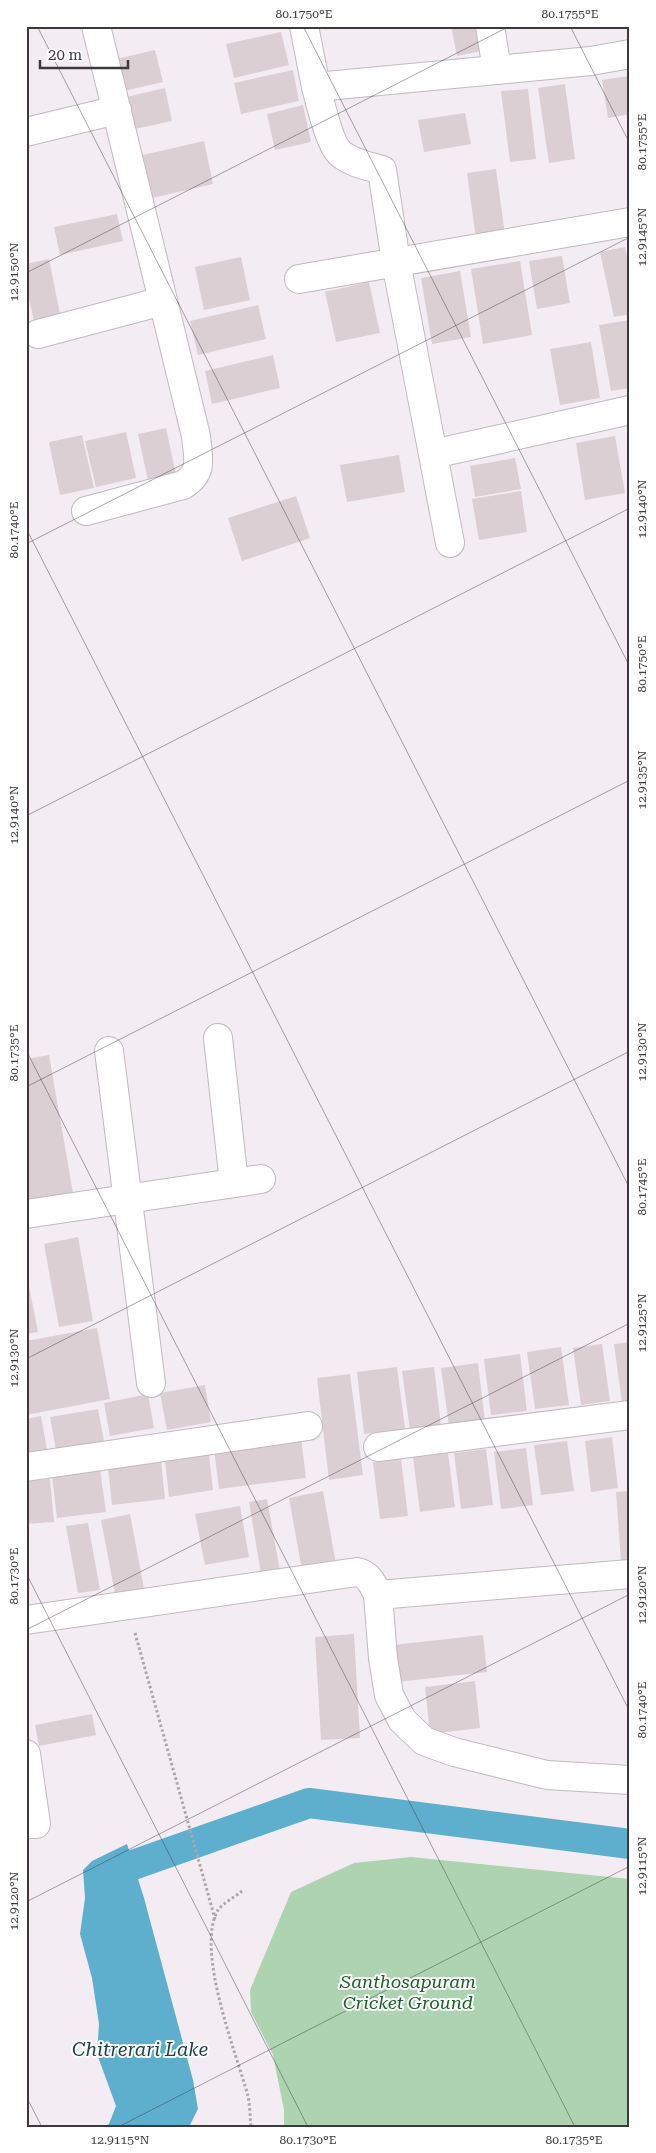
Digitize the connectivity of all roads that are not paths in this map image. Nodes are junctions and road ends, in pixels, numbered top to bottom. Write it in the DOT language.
graph roads {
  1 [pos="96,26"];
  2 [pos="304,26"];
  3 [pos="490,26"];
  4 [pos="630,54"];
  5 [pos="497,70"];
  6 [pos="316,87"];
  7 [pos="117,110"];
  8 [pos="26,132"];
  9 [pos="630,222"];
  10 [pos="396,262"];
  11 [pos="299,279"];
  12 [pos="163,301"];
  13 [pos="38,334"];
  14 [pos="630,410"];
  15 [pos="433,454"];
  16 [pos="86,511"];
  17 [pos="450,543"];
  18 [pos="218,1038"];
  19 [pos="109,1051"];
  20 [pos="261,1179"];
  21 [pos="234,1183"];
  22 [pos="128,1198"];
  23 [pos="26,1214"];
  24 [pos="151,1383"];
  25 [pos="630,1415"];
  26 [pos="308,1426"];
  27 [pos="378,1447"];
  28 [pos="26,1467"];
  29 [pos="630,1574"];
  30 [pos="378,1595"];
  31 [pos="26,1620"];
  32 [pos="26,1754"];
  33 [pos="630,1780"];
  34 [pos="26,1824"];
  1 -- 7 [label="street"];
  2 -- 6 [label="street"];
  3 -- 5 [label="street"];
  4 -- 5 [label="street"];
  5 -- 6 [label="street"];
  6 -- 10 [label="street"];
  7 -- 8 [label="street"];
  7 -- 12 [label="street"];
  9 -- 10 [label="street"];
  10 -- 11 [label="street"];
  10 -- 15 [label="street"];
  12 -- 13 [label="street"];
  12 -- 16 [label="street"];
  14 -- 15 [label="street"];
  15 -- 17 [label="street"];
  18 -- 21 [label="street"];
  19 -- 22 [label="street"];
  20 -- 21 [label="street"];
  21 -- 22 [label="street"];
  22 -- 23 [label="street"];
  22 -- 24 [label="street"];
  25 -- 27 [label="street"];
  26 -- 28 [label="street"];
  29 -- 30 [label="street"];
  30 -- 31 [label="street"];
  30 -- 33 [label="street"];
  32 -- 34 [label="street"];
}
